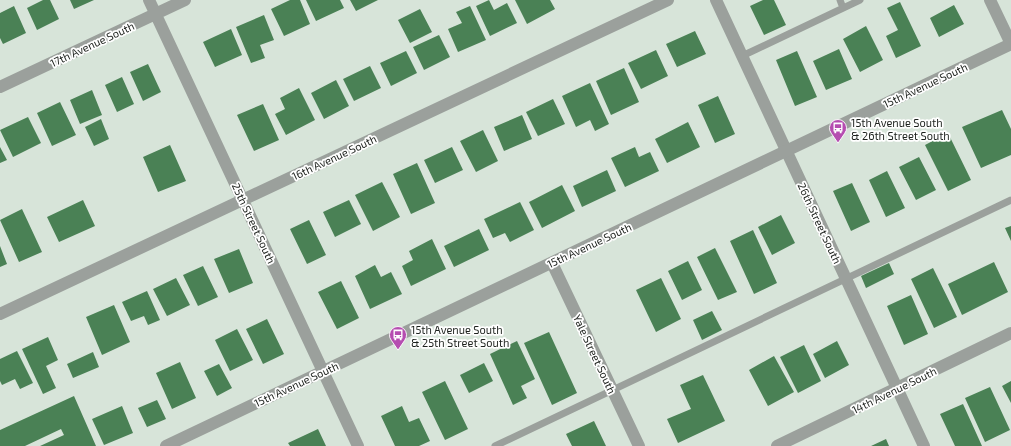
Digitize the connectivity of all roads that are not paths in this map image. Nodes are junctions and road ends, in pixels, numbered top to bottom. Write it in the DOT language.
graph roads {
  1 [pos="149,0"];
  2 [pos="185,0"];
  3 [pos="668,0"];
  4 [pos="716,0"];
  5 [pos="840,0"];
  6 [pos="860,0"];
  7 [pos="990,0"];
  8 [pos="843,8"];
  9 [pos="155,14"];
  10 [pos="1011,44"];
  11 [pos="742,56"];
  12 [pos="0,87"];
  13 [pos="786,151"];
  14 [pos="243,200"];
  15 [pos="1011,200"];
  16 [pos="552,262"];
  17 [pos="845,278"];
  18 [pos="0,314"];
  19 [pos="1011,333"];
  20 [pos="323,371"];
  21 [pos="897,388"];
  22 [pos="612,390"];
  23 [pos="166,446"];
  24 [pos="358,446"];
  25 [pos="495,446"];
  26 [pos="639,446"];
  27 [pos="777,446"];
  28 [pos="924,446"];
  1 -- 9 [label="street, 25th Street South"];
  2 -- 9 [label="street, 17th Avenue South"];
  3 -- 14 [label="street, 16th Avenue South"];
  4 -- 11 [label="street, 26th Street South"];
  5 -- 8 [label="lane"];
  6 -- 8 [label="lane"];
  7 -- 10 [label="street"];
  8 -- 11 [label="lane"];
  9 -- 12 [label="street, 17th Avenue South"];
  9 -- 14 [label="street, 25th Street South"];
  10 -- 13 [label="street, 15th Avenue South"];
  11 -- 13 [label="street, 26th Street South"];
  13 -- 16 [label="street, 15th Avenue South"];
  13 -- 17 [label="street, 26th Street South"];
  14 -- 18 [label="street, 16th Avenue South"];
  14 -- 20 [label="street, 25th Street South"];
  15 -- 17 [label="lane"];
  16 -- 20 [label="street, 15th Avenue South"];
  16 -- 22 [label="street, Yale Street South"];
  17 -- 21 [label="street, 26th Street South"];
  17 -- 22 [label="lane"];
  19 -- 21 [label="street, 14th Avenue South"];
  20 -- 23 [label="street, 15th Avenue South"];
  20 -- 24 [label="street, 25th Street South"];
  21 -- 27 [label="street, 14th Avenue South"];
  21 -- 28 [label="street, 26th Street South"];
  22 -- 25 [label="lane"];
  22 -- 26 [label="street, Yale Street South"];
}
